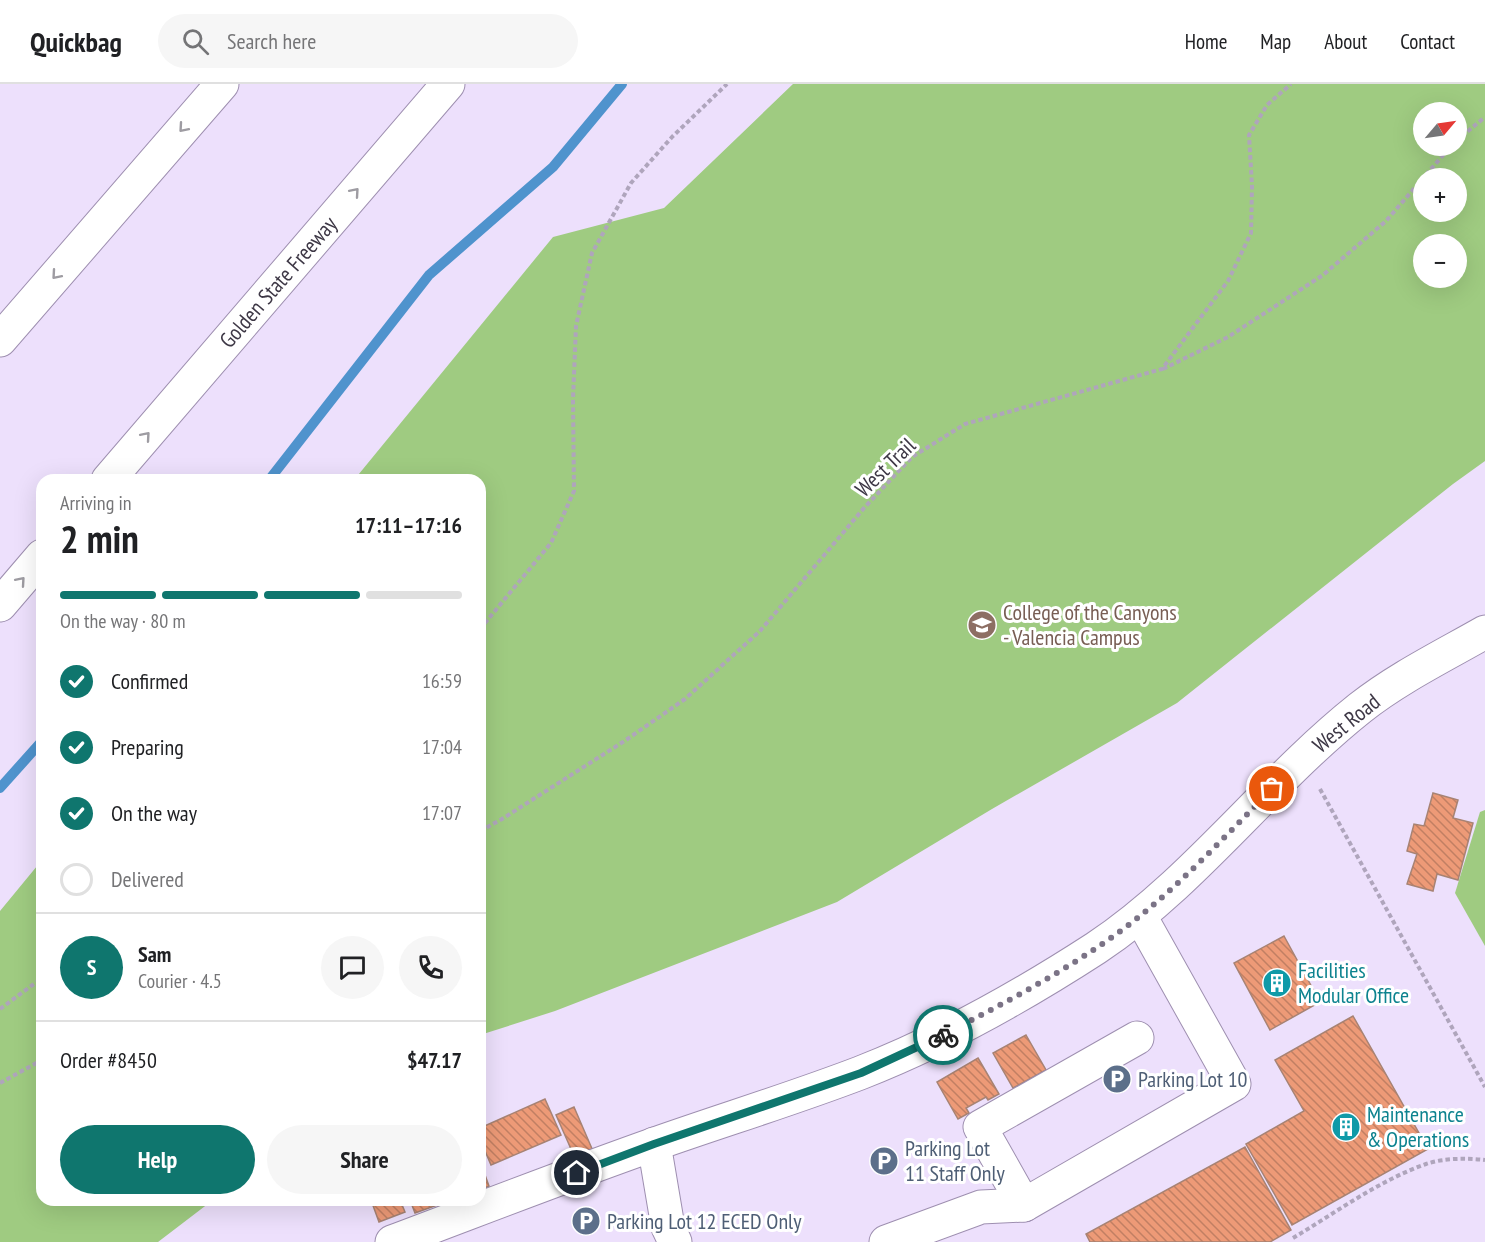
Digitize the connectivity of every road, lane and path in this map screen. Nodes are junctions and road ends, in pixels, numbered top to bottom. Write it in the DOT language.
graph roads {
  1 [pos="222,84"];
  2 [pos="448,84"];
  3 [pos="727,84"];
  4 [pos="1291,84"];
  5 [pos="1485,117"];
  6 [pos="1467,132"];
  7 [pos="1442,156"];
  8 [pos="0,340"];
  9 [pos="1162,369"];
  10 [pos="113,474"];
  11 [pos="36,563"];
  12 [pos="0,605"];
  13 [pos="486,622"];
  14 [pos="1485,632"];
  15 [pos="1303,758"];
  16 [pos="486,827"];
  17 [pos="1140,915"];
  18 [pos="36,983"];
  19 [pos="0,1010"];
  20 [pos="1137,1038"];
  21 [pos="36,1063"];
  22 [pos="0,1083"];
  23 [pos="1485,1087"];
  24 [pos="654,1144"];
  25 [pos="1485,1160"];
  26 [pos="1024,1205"];
  27 [pos="1293,1238"];
  28 [pos="392,1242"];
  29 [pos="675,1242"];
  30 [pos="885,1242"];
  1 -- 8 [label="main road, one-way"];
  10 -- 2 [label="main road, Golden State Freeway, one-way"];
  3 -- 13 [label="path"];
  4 -- 9 [label="path"];
  5 -- 6 [label="path"];
  7 -- 9 [label="path, West Trail"];
  9 -- 16 [label="path, West Trail"];
  12 -- 11 [label="main road, one-way"];
  14 -- 15 [label="main road, West Road"];
  15 -- 17 [label="main road, West Road"];
  15 -- 23 [label="path"];
  17 -- 24 [label="main road, West Road"];
  17 -- 26 [label="main road"];
  18 -- 19 [label="path"];
  20 -- 26 [label="main road"];
  21 -- 22 [label="path"];
  24 -- 28 [label="main road, West Road"];
  24 -- 29 [label="main road"];
  25 -- 27 [label="path"];
  26 -- 30 [label="main road"];
}
